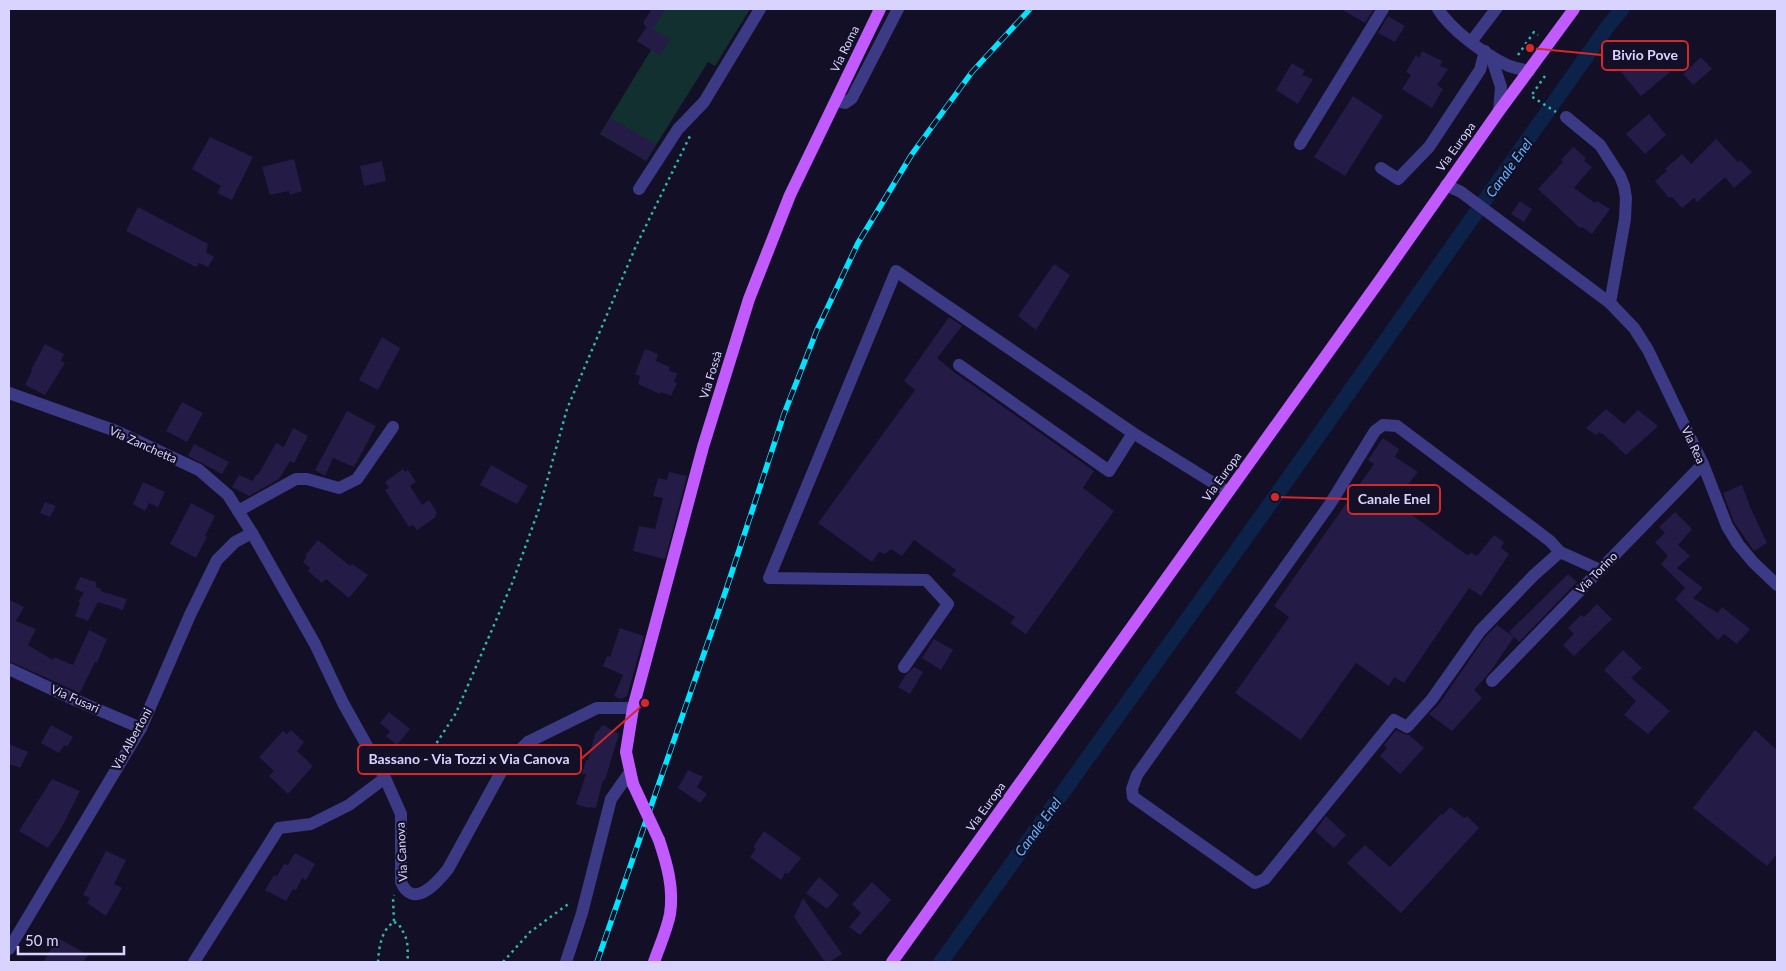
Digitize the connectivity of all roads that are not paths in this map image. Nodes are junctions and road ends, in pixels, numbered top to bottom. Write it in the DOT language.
graph roads {
  1 [pos="760,9"];
  2 [pos="880,9"];
  3 [pos="898,9"];
  4 [pos="1383,9"];
  5 [pos="1438,9"];
  6 [pos="1496,9"];
  7 [pos="1574,9"];
  8 [pos="1471,42"];
  9 [pos="1488,54"];
  10 [pos="1529,71"];
  11 [pos="836,101"];
  12 [pos="1499,111"];
  13 [pos="1566,117"];
  14 [pos="1300,144"];
  15 [pos="1380,168"];
  16 [pos="1446,185"];
  17 [pos="639,189"];
  18 [pos="1610,303"];
  19 [pos="960,365"];
  20 [pos="9,393"];
  21 [pos="393,427"];
  22 [pos="1133,433"];
  23 [pos="1703,464"];
  24 [pos="1228,492"];
  25 [pos="238,511"];
  26 [pos="252,532"];
  27 [pos="1560,552"];
  28 [pos="1600,570"];
  29 [pos="1777,585"];
  30 [pos="904,667"];
  31 [pos="9,669"];
  32 [pos="1492,681"];
  33 [pos="633,708"];
  34 [pos="141,728"];
  35 [pos="385,778"];
  36 [pos="632,778"];
  37 [pos="9,949"];
  38 [pos="194,962"];
  39 [pos="566,962"];
  40 [pos="654,962"];
  41 [pos="892,962"];
  1 -- 17 [label="street"];
  2 -- 11 [label="main road, Via Roma"];
  3 -- 11 [label="street"];
  4 -- 14 [label="street"];
  5 -- 8 [label="street"];
  6 -- 8 [label="street"];
  7 -- 10 [label="main road, Via Europa"];
  8 -- 9 [label="street"];
  9 -- 10 [label="street"];
  9 -- 12 [label="street"];
  9 -- 15 [label="street"];
  10 -- 12 [label="main road, Via Europa"];
  11 -- 33 [label="main road, Via Fossà"];
  12 -- 16 [label="main road, Via Europa"];
  13 -- 18 [label="street"];
  16 -- 18 [label="street, Via Rea"];
  16 -- 24 [label="main road, Via Europa"];
  18 -- 23 [label="street, Via Rea"];
  19 -- 22 [label="street"];
  20 -- 25 [label="street, Via Zanchetta"];
  21 -- 25 [label="street"];
  22 -- 24 [label="street"];
  22 -- 30 [label="street"];
  23 -- 28 [label="street, Via Torino"];
  23 -- 29 [label="street, Via Rea"];
  24 -- 41 [label="main road, Via Europa"];
  25 -- 26 [label="street, Via Zanchetta"];
  26 -- 34 [label="street, Via Albertoni"];
  26 -- 35 [label="street, Via Canova"];
  27 -- 27 [label="street"];
  27 -- 28 [label="street"];
  28 -- 32 [label="street, Via Torino"];
  31 -- 34 [label="street, Via Fusari"];
  33 -- 35 [label="street, Via Canova"];
  33 -- 36 [label="main road, Via Fossà"];
  34 -- 37 [label="street, Via Albertoni"];
  35 -- 38 [label="street"];
  36 -- 39 [label="street"];
  36 -- 40 [label="main road, Via Fossà, bridge"];
}
